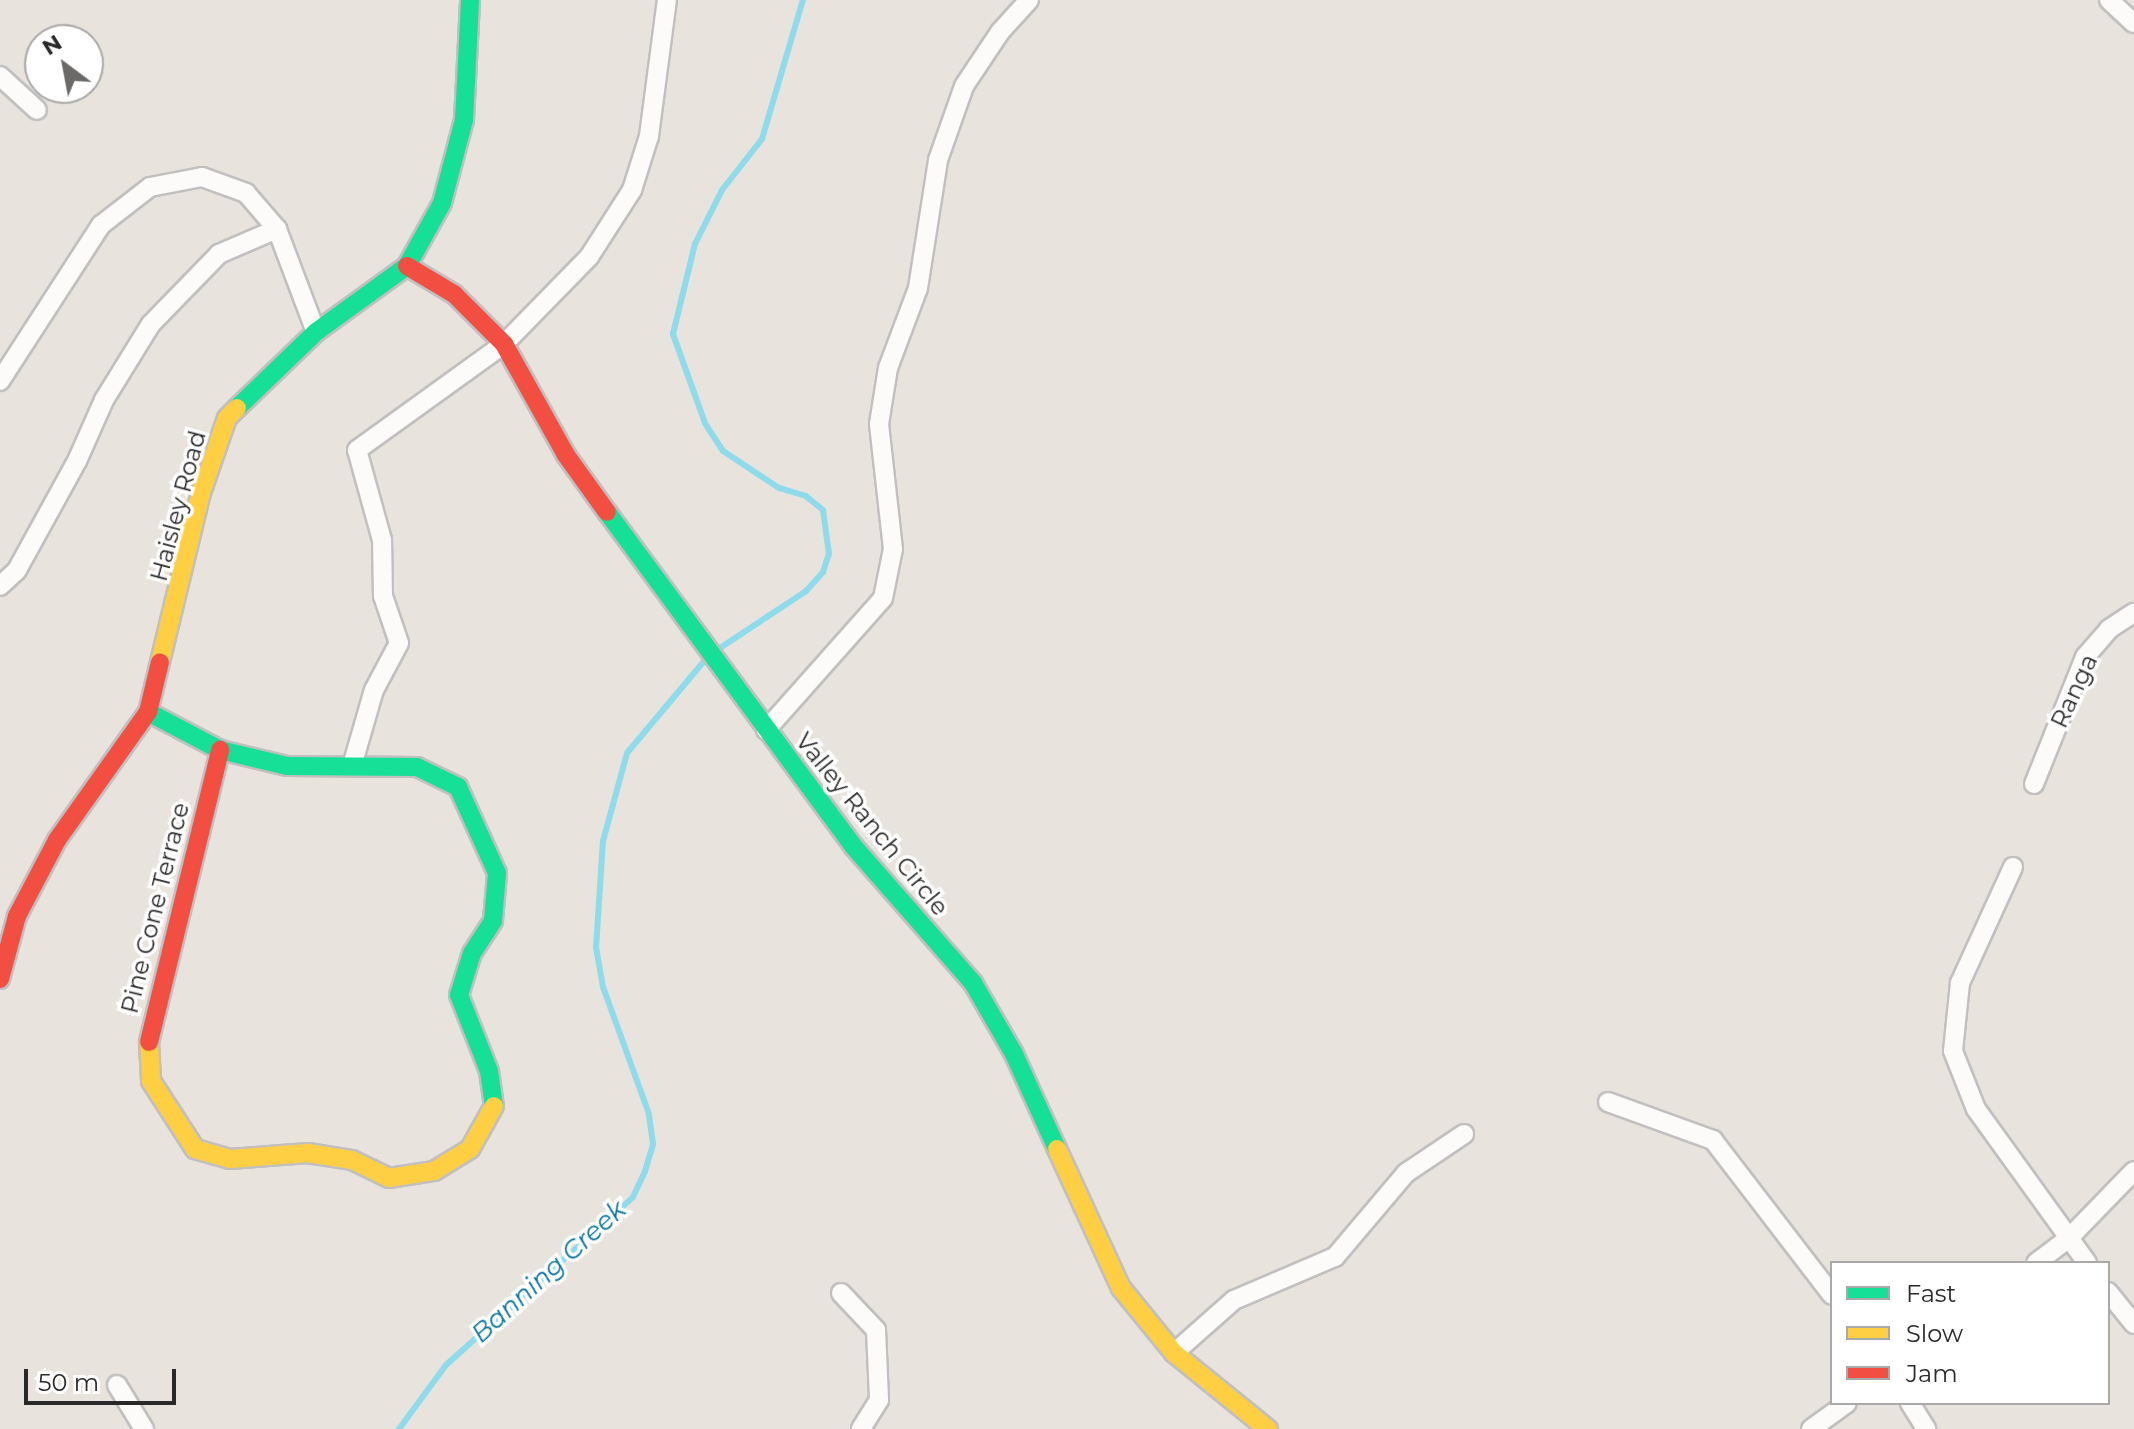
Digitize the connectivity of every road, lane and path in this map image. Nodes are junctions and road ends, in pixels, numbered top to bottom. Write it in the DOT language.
graph roads {
  1 [pos="470,0"];
  2 [pos="667,0"];
  3 [pos="1029,0"];
  4 [pos="2109,0"];
  5 [pos="2134,23"];
  6 [pos="0,76"];
  7 [pos="37,110"];
  8 [pos="277,229"];
  9 [pos="407,266"];
  10 [pos="316,332"];
  11 [pos="504,344"];
  12 [pos="0,381"];
  13 [pos="0,586"];
  14 [pos="2134,613"];
  15 [pos="148,712"];
  16 [pos="766,730"];
  17 [pos="220,750"];
  18 [pos="352,766"];
  19 [pos="2034,784"];
  20 [pos="2013,867"];
  21 [pos="0,979"];
  22 [pos="1608,1102"];
  23 [pos="1464,1134"];
  24 [pos="2134,1171"];
  25 [pos="2069,1238"];
  26 [pos="2039,1261"];
  27 [pos="2086,1261"];
  28 [pos="1830,1292"];
  29 [pos="841,1293"];
  30 [pos="2110,1294"];
  31 [pos="2134,1324"];
  32 [pos="1174,1353"];
  33 [pos="117,1385"];
  34 [pos="1844,1405"];
  35 [pos="1911,1405"];
  36 [pos="144,1429"];
  37 [pos="861,1429"];
  38 [pos="1268,1429"];
  39 [pos="1811,1429"];
  40 [pos="1926,1429"];
  1 -- 9 [label="street, Haisley Road"];
  2 -- 11 [label="street"];
  3 -- 16 [label="street"];
  4 -- 5 [label="street"];
  6 -- 7 [label="street"];
  8 -- 10 [label="street"];
  8 -- 12 [label="street"];
  8 -- 13 [label="street"];
  9 -- 10 [label="street, Haisley Road"];
  9 -- 11 [label="street, Valley Ranch Circle"];
  10 -- 15 [label="street, Haisley Road"];
  11 -- 16 [label="street, Valley Ranch Circle"];
  11 -- 18 [label="street"];
  14 -- 19 [label="street, Ranga"];
  15 -- 17 [label="street"];
  15 -- 21 [label="street, Haisley Road"];
  16 -- 32 [label="street, Valley Ranch Circle"];
  17 -- 18 [label="street"];
  17 -- 18 [label="street, Pine Cone Terrace"];
  20 -- 25 [label="street"];
  22 -- 28 [label="street"];
  23 -- 32 [label="street"];
  24 -- 25 [label="street"];
  25 -- 26 [label="street"];
  25 -- 27 [label="street"];
  29 -- 37 [label="street"];
  30 -- 31 [label="street"];
  32 -- 38 [label="street, Valley Ranch Circle"];
  33 -- 36 [label="street"];
  34 -- 39 [label="street"];
  35 -- 40 [label="street"];
}
